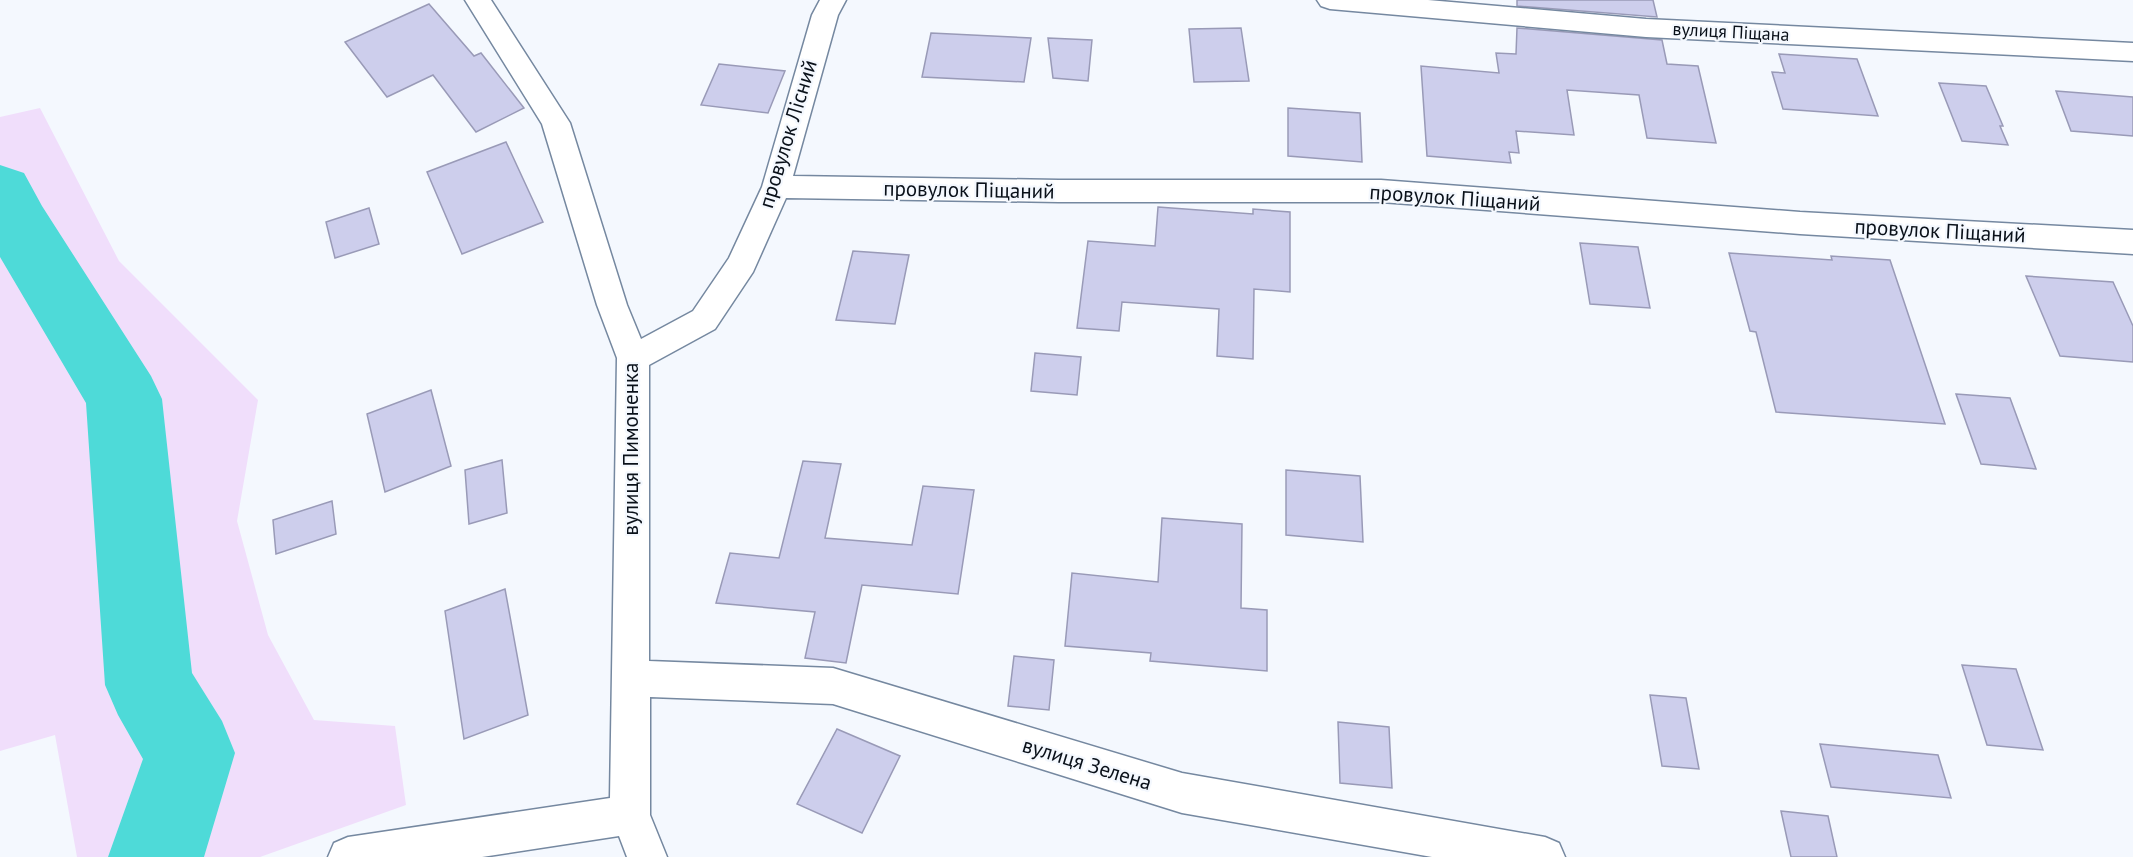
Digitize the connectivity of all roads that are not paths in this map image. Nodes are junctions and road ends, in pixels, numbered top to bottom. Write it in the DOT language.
graph roads {
  1 [pos="478,0"];
  2 [pos="833,0"];
  3 [pos="1330,0"];
  4 [pos="2133,52"];
  5 [pos="776,187"];
  6 [pos="2133,242"];
  7 [pos="633,358"];
  8 [pos="631,678"];
  9 [pos="630,815"];
  10 [pos="348,857"];
  11 [pos="647,857"];
  12 [pos="1545,857"];
  1 -- 7 [label="street, вулиця Пимоненка"];
  2 -- 5 [label="street, провулок Лісний"];
  3 -- 4 [label="street, вулиця Піщана"];
  5 -- 6 [label="street, провулок Піщаний"];
  5 -- 7 [label="street, провулок Лісний"];
  7 -- 8 [label="street, вулиця Пимоненка"];
  8 -- 9 [label="street, вулиця Пимоненка"];
  8 -- 12 [label="street, вулиця Зелена"];
  9 -- 10 [label="street"];
  9 -- 11 [label="street, вулиця Пимоненка"];
}
